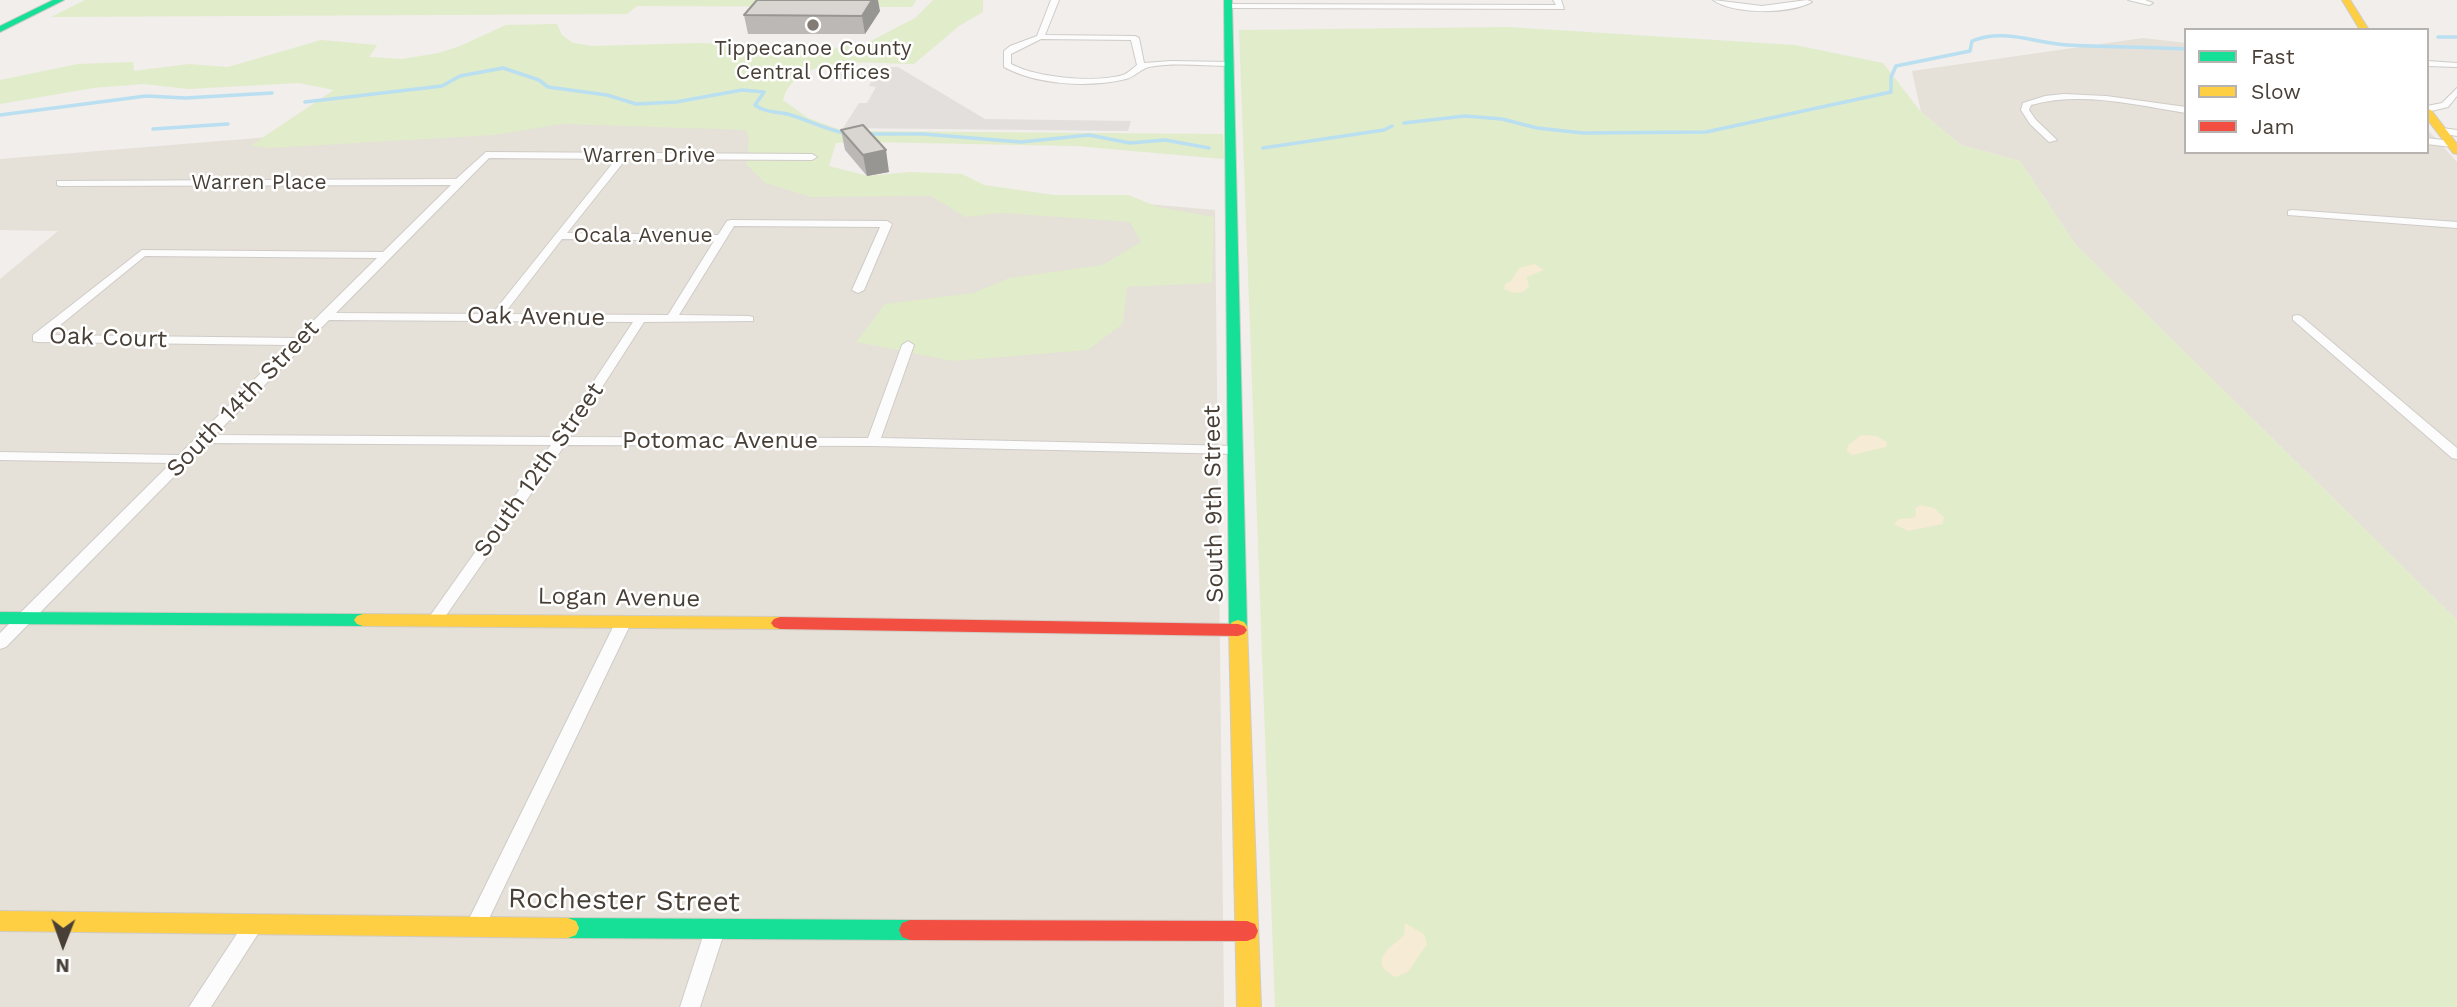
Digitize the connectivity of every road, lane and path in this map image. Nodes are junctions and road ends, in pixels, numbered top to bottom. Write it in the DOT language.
graph roads {
  1 [pos="60,0"];
  2 [pos="1055,0"];
  3 [pos="2132,0"];
  4 [pos="2346,0"];
  5 [pos="1721,2"];
  6 [pos="1808,2"];
  7 [pos="1228,3"];
  8 [pos="1394,3"];
  9 [pos="1559,3"];
  10 [pos="2149,3"];
  11 [pos="2364,28"];
  12 [pos="0,29"];
  13 [pos="1040,37"];
  14 [pos="2429,63"];
  15 [pos="1230,64"];
  16 [pos="2457,65"];
  17 [pos="1141,66"];
  18 [pos="2457,90"];
  19 [pos="2184,110"];
  20 [pos="2429,110"];
  21 [pos="2429,113"];
  22 [pos="2052,140"];
  23 [pos="2452,140"];
  24 [pos="2429,141"];
  25 [pos="486,155"];
  26 [pos="623,156"];
  27 [pos="812,157"];
  28 [pos="60,183"];
  29 [pos="457,183"];
  30 [pos="2292,213"];
  31 [pos="2457,225"];
  32 [pos="559,236"];
  33 [pos="721,238"];
  34 [pos="385,255"];
  35 [pos="858,290"];
  36 [pos="324,316"];
  37 [pos="496,316"];
  38 [pos="641,318"];
  39 [pos="2297,318"];
  40 [pos="671,319"];
  41 [pos="749,319"];
  42 [pos="297,342"];
  43 [pos="908,345"];
  44 [pos="204,439"];
  45 [pos="562,439"];
  46 [pos="873,442"];
  47 [pos="1236,450"];
  48 [pos="2457,455"];
  49 [pos="0,456"];
  50 [pos="184,459"];
  51 [pos="0,618"];
  52 [pos="24,619"];
  53 [pos="435,620"];
  54 [pos="624,621"];
  55 [pos="1238,629"];
  56 [pos="0,643"];
  57 [pos="0,921"];
  58 [pos="476,925"];
  59 [pos="253,926"];
  60 [pos="715,930"];
  61 [pos="1247,931"];
  62 [pos="199,1007"];
  63 [pos="690,1007"];
  64 [pos="1249,1007"];
  1 -- 12 [label="street"];
  2 -- 13 [label="street"];
  3 -- 10 [label="street"];
  4 -- 11 [label="street"];
  5 -- 6 [label="street"];
  7 -- 8 [label="street"];
  7 -- 15 [label="street, South 9th Street"];
  8 -- 9 [label="street"];
  13 -- 17 [label="street"];
  13 -- 17 [label="street"];
  14 -- 16 [label="street"];
  15 -- 17 [label="street"];
  15 -- 47 [label="street, South 9th Street"];
  18 -- 20 [label="street"];
  19 -- 22 [label="street"];
  21 -- 23 [label="street"];
  23 -- 24 [label="street"];
  25 -- 26 [label="street, Warren Drive"];
  25 -- 29 [label="street, South 14th Street"];
  26 -- 27 [label="street, Warren Drive"];
  26 -- 32 [label="street"];
  28 -- 29 [label="street, Warren Place"];
  29 -- 34 [label="street, South 14th Street"];
  30 -- 31 [label="street"];
  32 -- 33 [label="street, Ocala Avenue"];
  32 -- 37 [label="street"];
  33 -- 35 [label="street, Ocala Avenue"];
  33 -- 40 [label="street"];
  34 -- 36 [label="street, South 14th Street"];
  34 -- 42 [label="street, Oak Court"];
  36 -- 37 [label="street, Oak Avenue"];
  36 -- 42 [label="street, South 14th Street"];
  37 -- 38 [label="street, Oak Avenue"];
  38 -- 40 [label="street, Oak Avenue"];
  38 -- 45 [label="street, South 12th Street"];
  39 -- 48 [label="street"];
  40 -- 41 [label="street, Oak Avenue"];
  42 -- 44 [label="street, South 14th Street"];
  43 -- 46 [label="street"];
  44 -- 45 [label="street, Potomac Avenue"];
  44 -- 50 [label="street, South 14th Street"];
  45 -- 46 [label="street, Potomac Avenue"];
  45 -- 53 [label="street, South 12th Street"];
  46 -- 47 [label="street, Potomac Avenue"];
  47 -- 55 [label="street, South 9th Street"];
  49 -- 50 [label="street"];
  50 -- 52 [label="street, South 14th Street"];
  51 -- 52 [label="street, Logan Avenue"];
  52 -- 53 [label="street, Logan Avenue"];
  52 -- 56 [label="street, South 14th Street"];
  53 -- 54 [label="street, Logan Avenue"];
  54 -- 55 [label="street, Logan Avenue"];
  54 -- 58 [label="street"];
  55 -- 61 [label="street, South 9th Street"];
  57 -- 59 [label="street, Rochester Street"];
  58 -- 59 [label="street, Rochester Street"];
  58 -- 60 [label="street, Rochester Street"];
  59 -- 62 [label="street"];
  60 -- 61 [label="street, Rochester Street"];
  60 -- 63 [label="street"];
  61 -- 64 [label="street, South 9th Street"];
}
